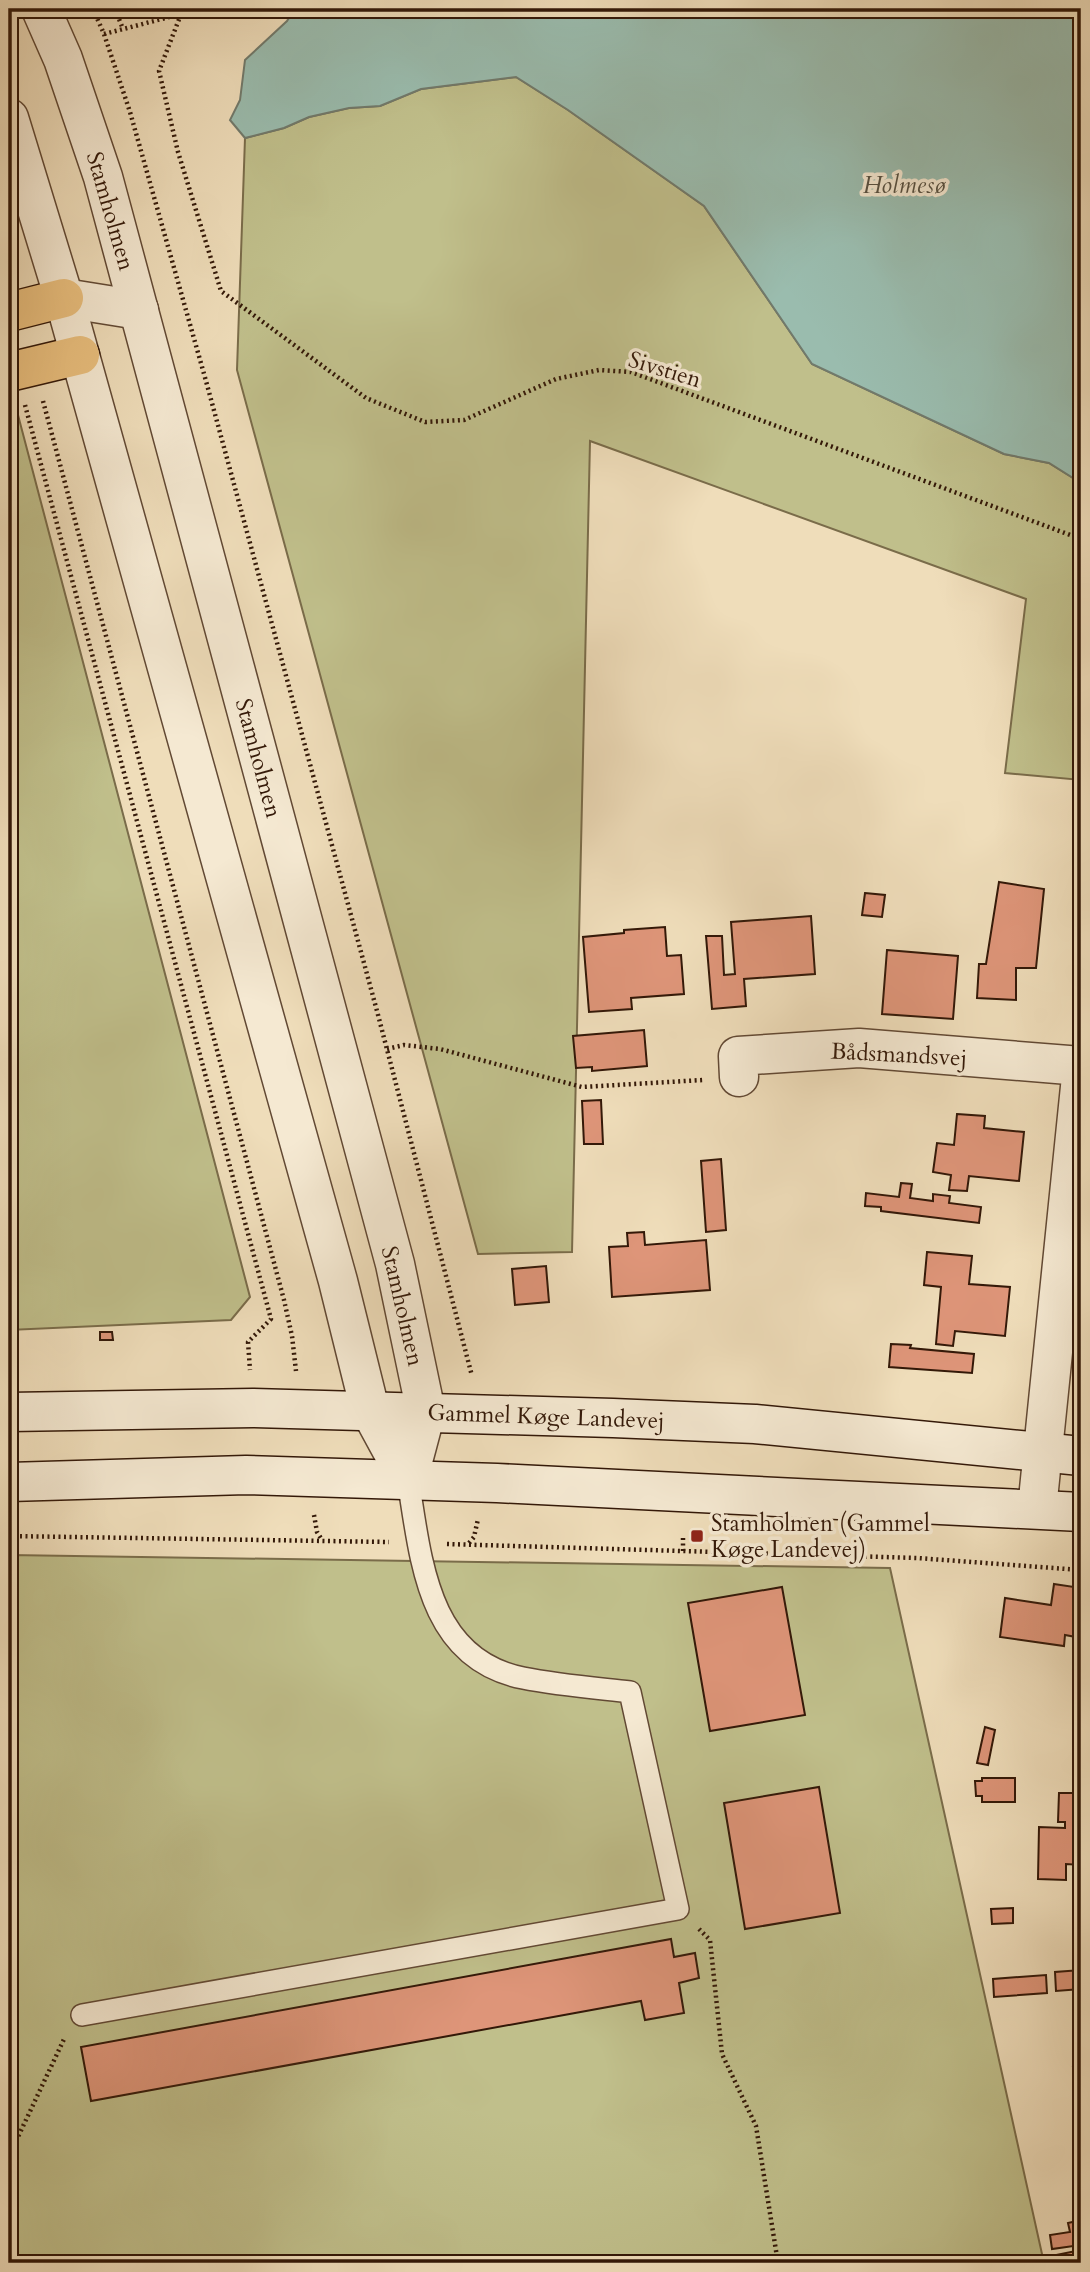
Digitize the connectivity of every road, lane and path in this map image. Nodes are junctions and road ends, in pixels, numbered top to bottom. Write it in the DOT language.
graph roads {
  1 [pos="41,9"];
  2 [pos="93,9"];
  3 [pos="115,9"];
  4 [pos="184,10"];
  5 [pos="123,29"];
  6 [pos="104,34"];
  7 [pos="9,118"];
  8 [pos="64,298"];
  9 [pos="139,310"];
  10 [pos="9,312"];
  11 [pos="80,355"];
  12 [pos="19,369"];
  13 [pos="1081,539"];
  14 [pos="387,1049"];
  15 [pos="1081,1066"];
  16 [pos="739,1077"];
  17 [pos="1081,1077"];
  18 [pos="253,1408"];
  19 [pos="300,1409"];
  20 [pos="370,1410"];
  21 [pos="9,1412"];
  22 [pos="426,1412"];
  23 [pos="482,1414"];
  24 [pos="1043,1451"];
  25 [pos="1081,1456"];
  26 [pos="408,1480"];
  27 [pos="9,1482"];
  28 [pos="1037,1509"];
  29 [pos="1081,1513"];
  30 [pos="683,1535"];
  31 [pos="9,1536"];
  32 [pos="418,1543"];
  33 [pos="682,1550"];
  34 [pos="1081,1570"];
  35 [pos="678,1909"];
  36 [pos="82,2015"];
  37 [pos="9,2156"];
  38 [pos="778,2263"];
  1 -- 9 [label="street, Stamholmen"];
  2 -- 6 [label="path"];
  3 -- 5 [label="path"];
  4 -- 5 [label="path"];
  4 -- 13 [label="path, Sivstien"];
  5 -- 6 [label="path"];
  6 -- 14 [label="path"];
  7 -- 8 [label="street"];
  8 -- 9 [label="street"];
  8 -- 10 [label="highway"];
  8 -- 11 [label="street"];
  9 -- 11 [label="street"];
  9 -- 22 [label="street, Stamholmen"];
  11 -- 12 [label="highway"];
  11 -- 20 [label="street"];
  12 -- 18 [label="path"];
  12 -- 19 [label="path"];
  14 -- 16 [label="path"];
  14 -- 23 [label="path"];
  15 -- 16 [label="street, Bådsmandsvej"];
  17 -- 24 [label="street"];
  18 -- 19 [label="street, Gammel Køge Landevej"];
  18 -- 21 [label="street, Gammel Køge Landevej"];
  19 -- 20 [label="street, Gammel Køge Landevej"];
  20 -- 22 [label="street, Gammel Køge Landevej"];
  20 -- 26 [label="street"];
  22 -- 23 [label="street, Gammel Køge Landevej"];
  22 -- 26 [label="street, Stamholmen"];
  23 -- 24 [label="street, Gammel Køge Landevej"];
  24 -- 25 [label="street, Gammel Køge Landevej"];
  24 -- 28 [label="street"];
  26 -- 27 [label="street"];
  26 -- 28 [label="street"];
  26 -- 32 [label="lane"];
  28 -- 29 [label="street"];
  30 -- 33 [label="path"];
  31 -- 32 [label="path"];
  32 -- 33 [label="path"];
  32 -- 35 [label="lane"];
  33 -- 34 [label="path"];
  35 -- 36 [label="lane"];
  35 -- 38 [label="path"];
  36 -- 37 [label="path"];
}
